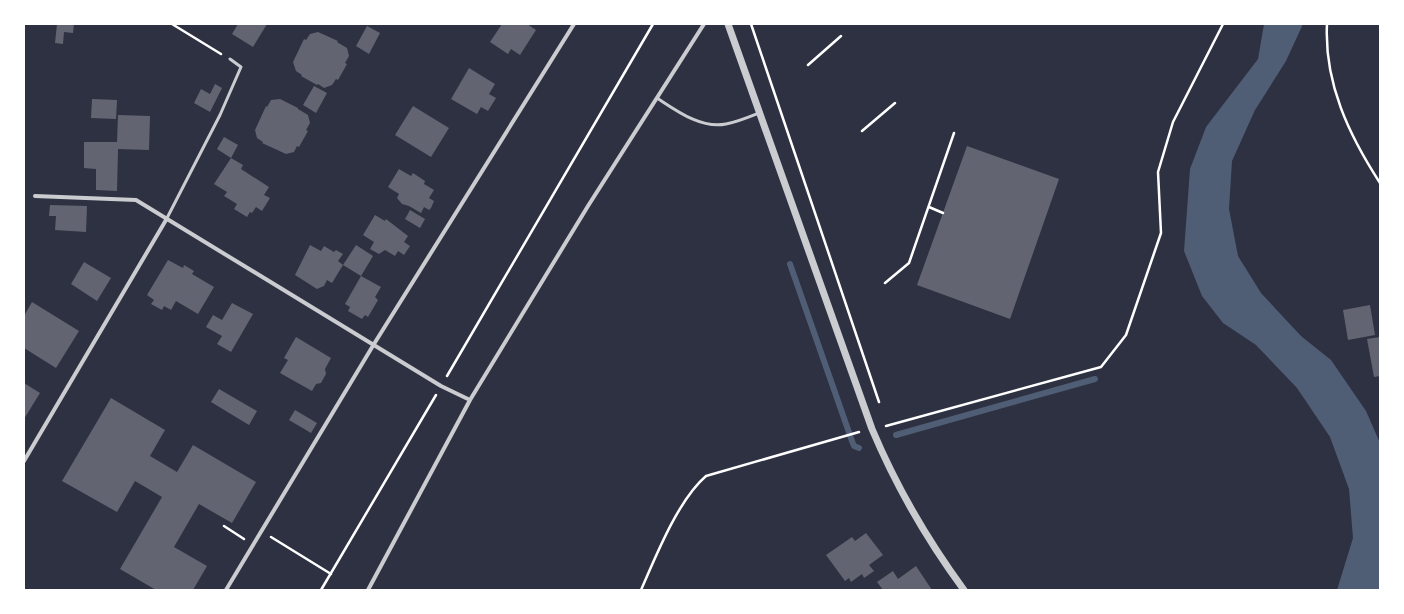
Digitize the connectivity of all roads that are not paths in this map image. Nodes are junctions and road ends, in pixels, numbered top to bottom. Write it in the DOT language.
graph roads {
  1 [pos="574,24"];
  2 [pos="704,24"];
  3 [pos="728,24"];
  4 [pos="230,59"];
  5 [pos="658,98"];
  6 [pos="760,113"];
  7 [pos="35,196"];
  8 [pos="166,220"];
  9 [pos="374,344"];
  10 [pos="470,400"];
  11 [pos="24,461"];
  12 [pos="226,590"];
  13 [pos="368,590"];
  14 [pos="964,590"];
  1 -- 9 [label="street"];
  2 -- 5 [label="street"];
  3 -- 6 [label="street"];
  4 -- 8 [label="lane"];
  5 -- 6 [label="lane"];
  5 -- 10 [label="street"];
  6 -- 14 [label="street"];
  7 -- 8 [label="street"];
  8 -- 9 [label="street"];
  8 -- 11 [label="street"];
  9 -- 10 [label="street"];
  9 -- 12 [label="street"];
  10 -- 13 [label="street"];
}
